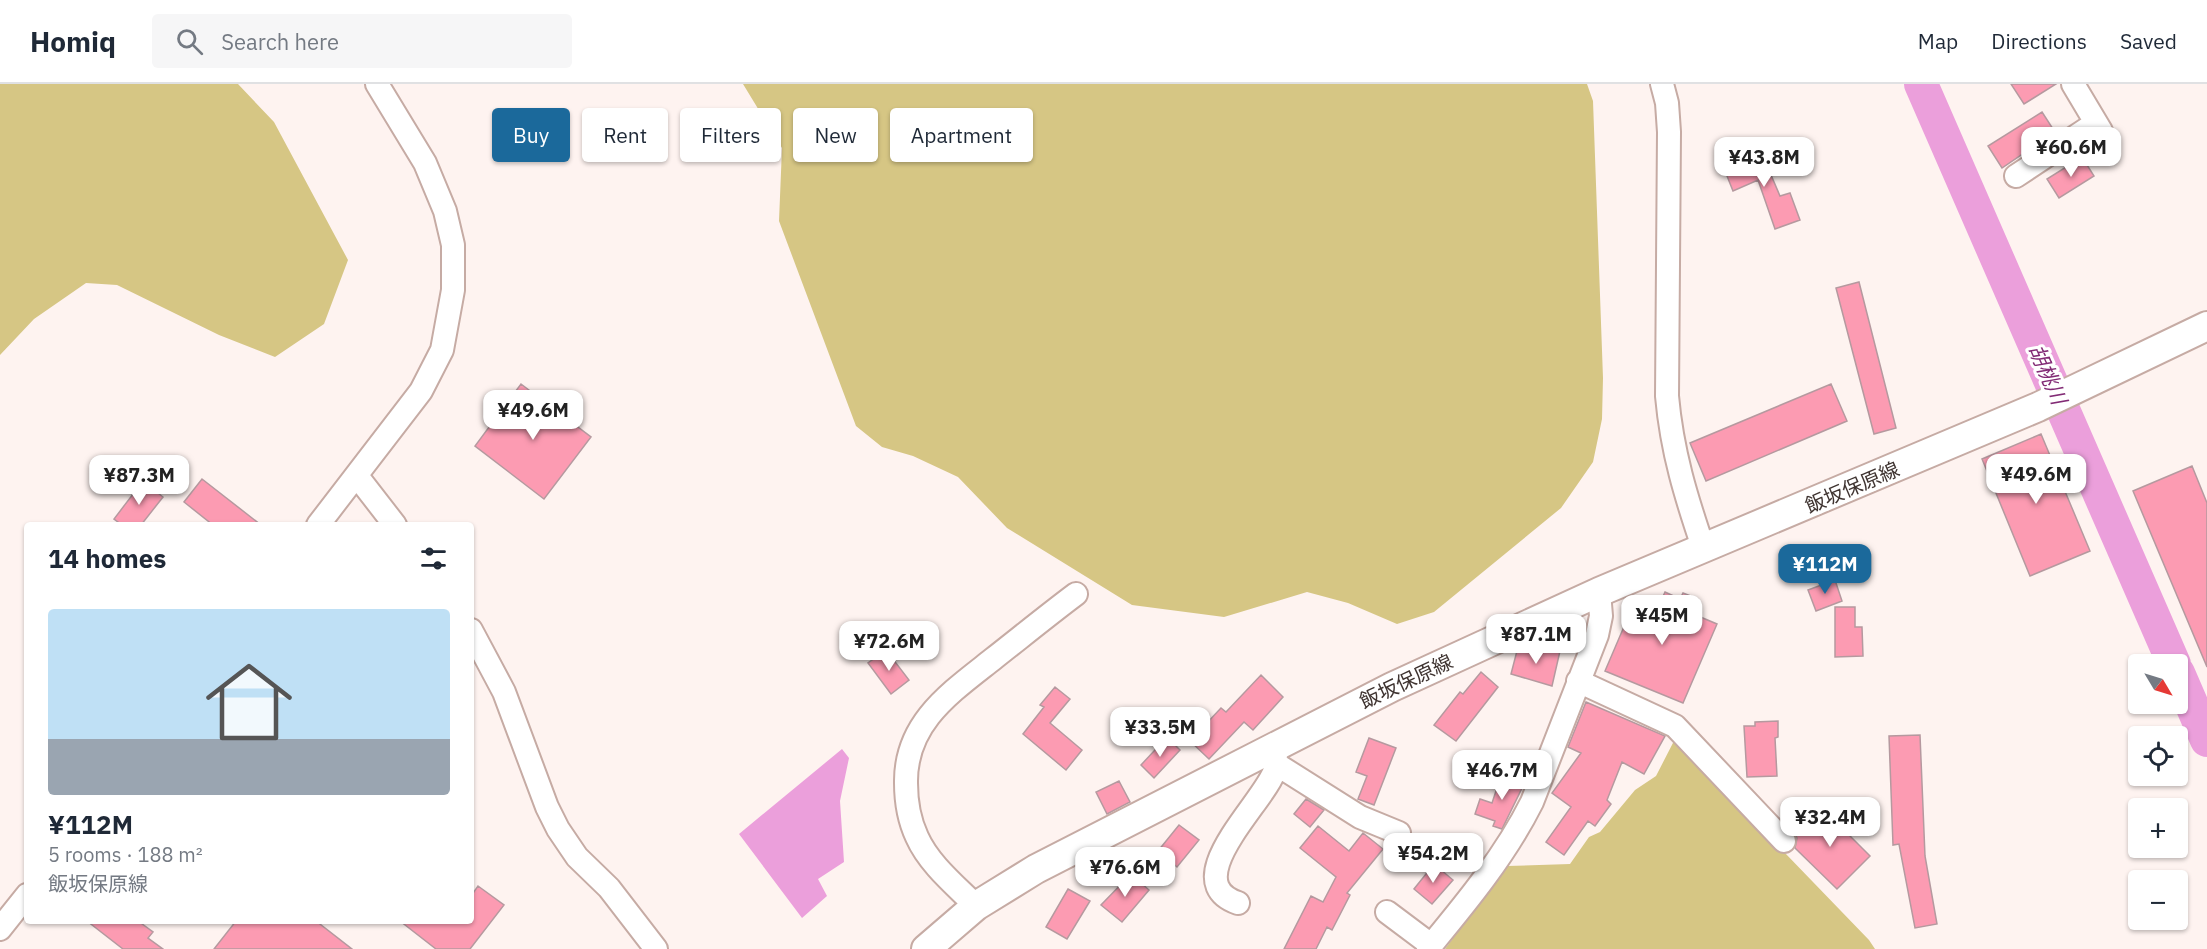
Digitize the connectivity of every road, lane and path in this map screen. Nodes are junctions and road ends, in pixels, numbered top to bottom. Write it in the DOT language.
graph roads {
  1 [pos="376,84"];
  2 [pos="1662,84"];
  3 [pos="2073,84"];
  4 [pos="2016,176"];
  5 [pos="2207,326"];
  6 [pos="357,476"];
  7 [pos="320,522"];
  8 [pos="393,522"];
  9 [pos="1704,550"];
  10 [pos="1599,592"];
  11 [pos="1076,594"];
  12 [pos="474,636"];
  13 [pos="1578,681"];
  14 [pos="1274,755"];
  15 [pos="1399,833"];
  16 [pos="1784,841"];
  17 [pos="24,899"];
  18 [pos="1238,903"];
  19 [pos="975,906"];
  20 [pos="1387,912"];
  21 [pos="0,929"];
  22 [pos="1430,947"];
  23 [pos="656,949"];
  24 [pos="926,949"];
  1 -- 6 [label="street"];
  2 -- 9 [label="street"];
  3 -- 4 [label="street"];
  5 -- 9 [label="main road, 飯坂保原線"];
  6 -- 7 [label="street"];
  6 -- 8 [label="street"];
  9 -- 10 [label="main road, 飯坂保原線"];
  10 -- 13 [label="street"];
  10 -- 14 [label="main road, 飯坂保原線"];
  11 -- 19 [label="street"];
  12 -- 23 [label="street"];
  13 -- 16 [label="street"];
  13 -- 22 [label="street"];
  14 -- 15 [label="street"];
  14 -- 18 [label="street"];
  14 -- 19 [label="main road, 飯坂保原線"];
  17 -- 21 [label="street"];
  19 -- 24 [label="main road, 飯坂保原線"];
  20 -- 22 [label="street"];
}
